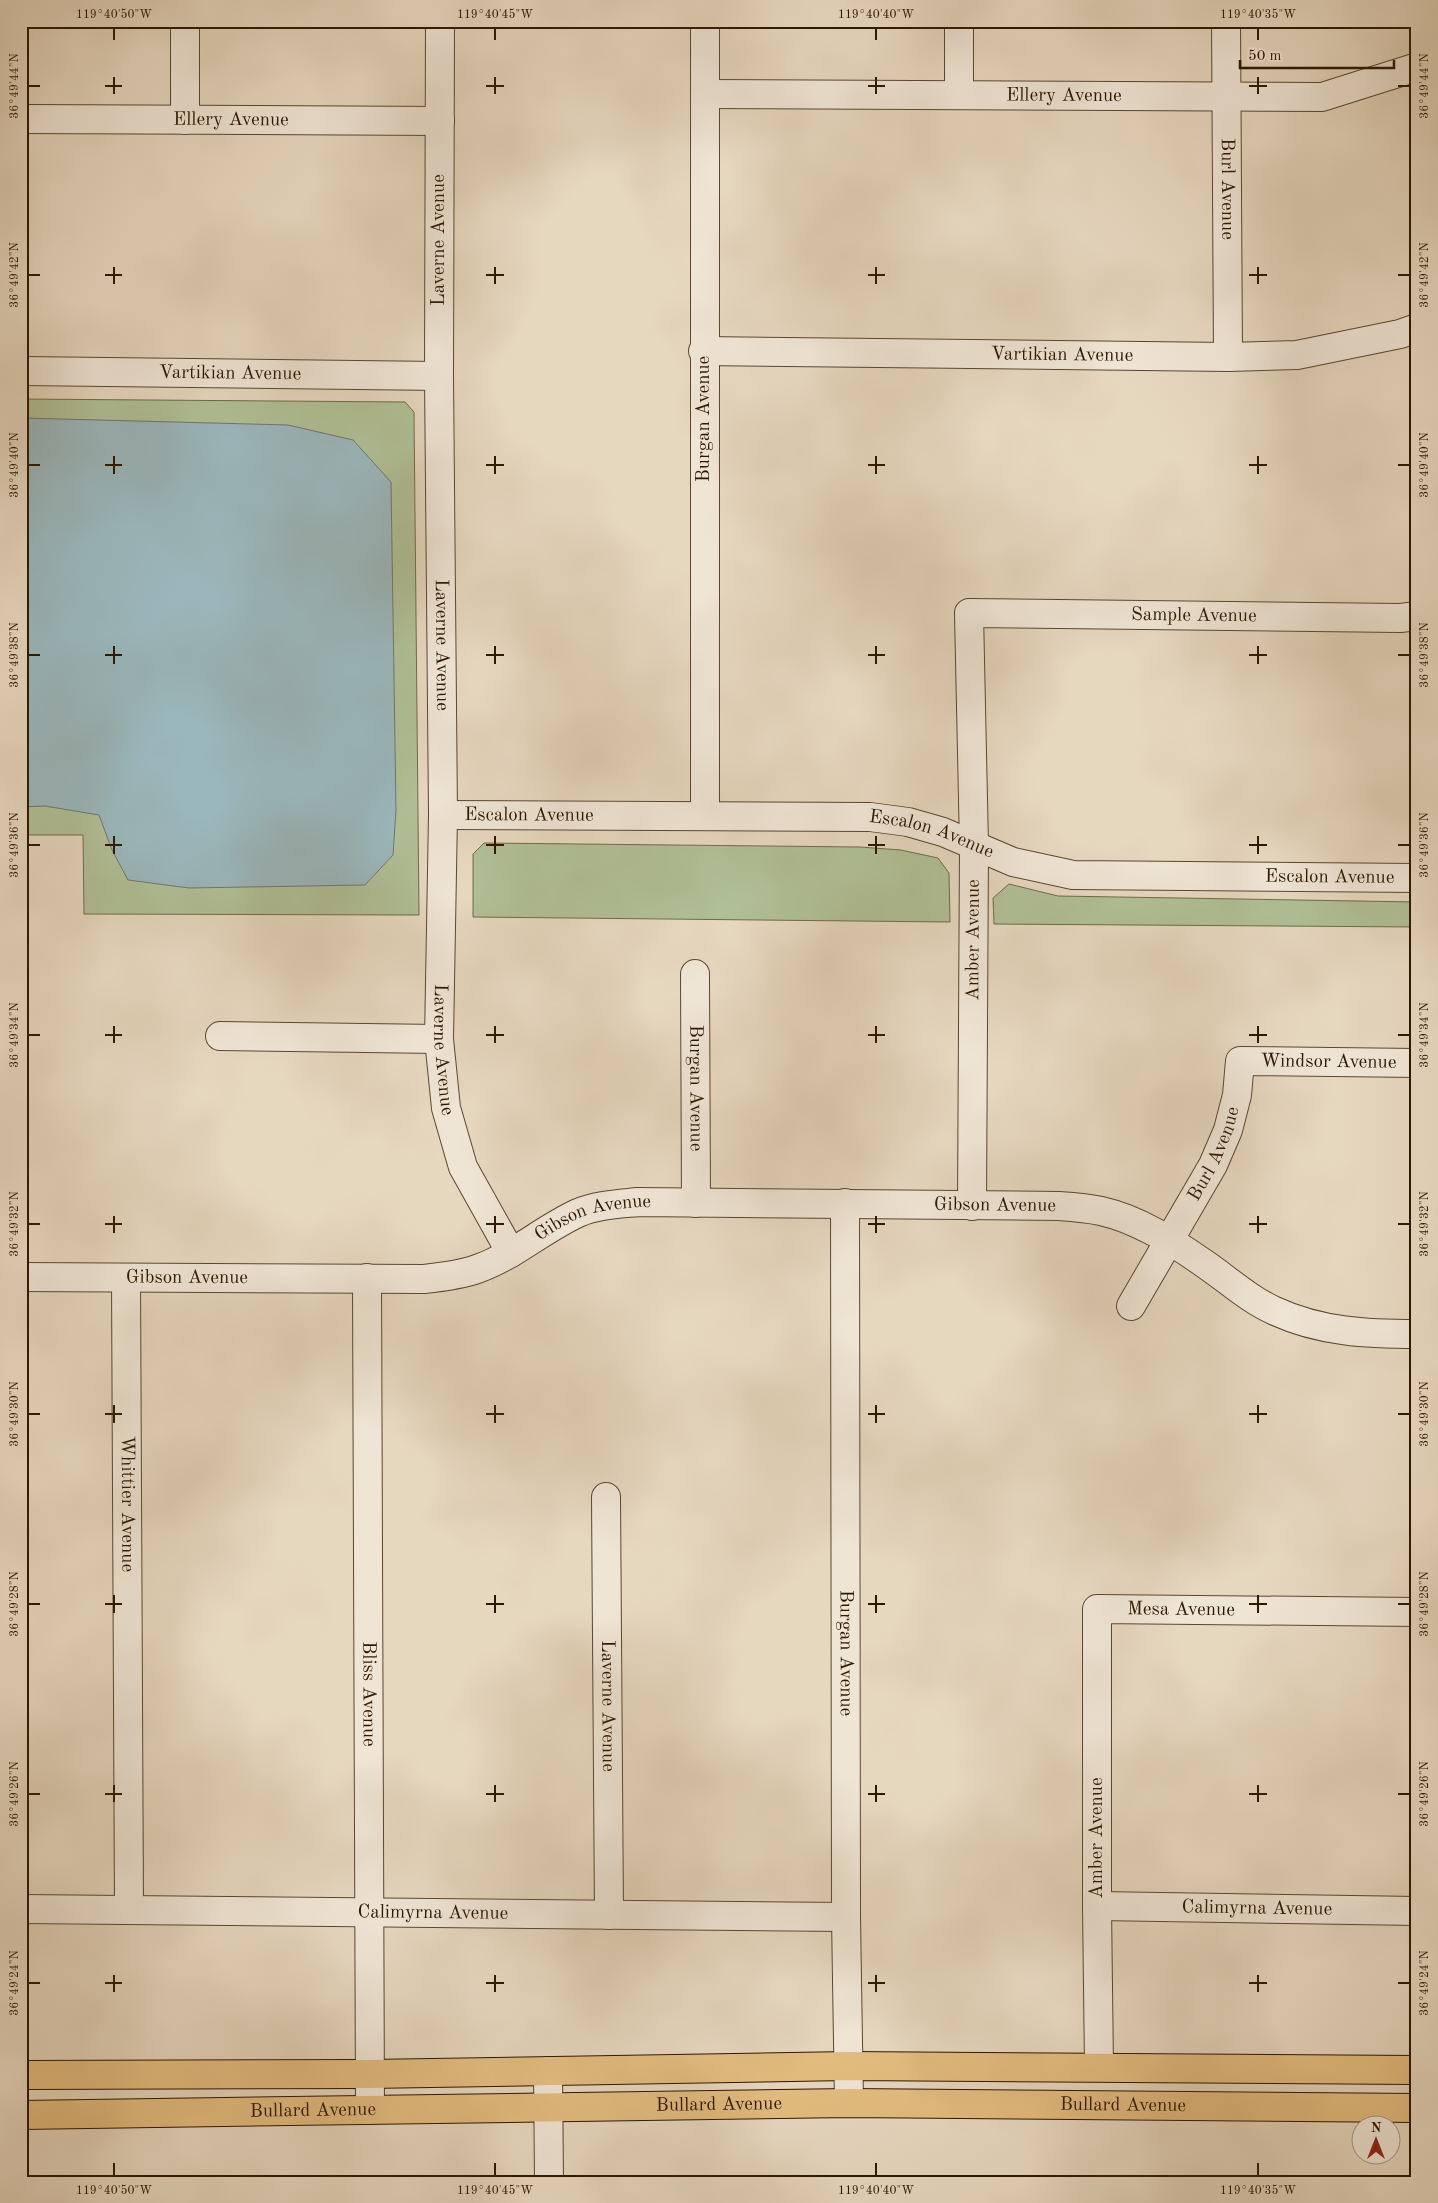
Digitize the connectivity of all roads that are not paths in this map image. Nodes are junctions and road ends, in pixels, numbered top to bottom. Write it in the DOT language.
graph roads {
  1 [pos="185,21"];
  2 [pos="440,21"];
  3 [pos="705,21"];
  4 [pos="959,21"];
  5 [pos="1226,21"];
  6 [pos="1417,67"];
  7 [pos="705,94"];
  8 [pos="959,95"];
  9 [pos="1225,98"];
  10 [pos="21,119"];
  11 [pos="185,120"];
  12 [pos="440,121"];
  13 [pos="1417,328"];
  14 [pos="703,351"];
  15 [pos="1228,356"];
  16 [pos="21,372"];
  17 [pos="439,376"];
  18 [pos="970,613"];
  19 [pos="1417,616"];
  20 [pos="442,815"];
  21 [pos="705,816"];
  22 [pos="974,846"];
  23 [pos="1417,878"];
  24 [pos="695,974"];
  25 [pos="220,1036"];
  26 [pos="439,1039"];
  27 [pos="1240,1061"];
  28 [pos="1417,1063"];
  29 [pos="696,1203"];
  30 [pos="845,1203"];
  31 [pos="972,1206"];
  32 [pos="1169,1241"];
  33 [pos="511,1253"];
  34 [pos="21,1277"];
  35 [pos="126,1278"];
  36 [pos="367,1278"];
  37 [pos="1131,1306"];
  38 [pos="1417,1334"];
  39 [pos="606,1497"];
  40 [pos="1097,1609"];
  41 [pos="1417,1612"];
  42 [pos="1097,1906"];
  43 [pos="21,1908"];
  44 [pos="130,1910"];
  45 [pos="1417,1911"];
  46 [pos="368,1912"];
  47 [pos="609,1915"];
  48 [pos="846,1918"];
  49 [pos="848,2066"];
  50 [pos="1099,2067"];
  51 [pos="548,2070"];
  52 [pos="1417,2070"];
  53 [pos="370,2074"];
  54 [pos="21,2075"];
  55 [pos="849,2103"];
  56 [pos="548,2107"];
  57 [pos="1417,2108"];
  58 [pos="370,2110"];
  59 [pos="21,2114"];
  60 [pos="549,2182"];
  1 -- 11 [label="street"];
  2 -- 12 [label="street, Laverne Avenue"];
  3 -- 7 [label="street, Burgan Avenue"];
  4 -- 8 [label="street"];
  5 -- 9 [label="street, Burl Avenue"];
  6 -- 9 [label="street, Ellery Avenue"];
  7 -- 8 [label="street, Ellery Avenue"];
  7 -- 14 [label="street, Burgan Avenue"];
  8 -- 9 [label="street, Ellery Avenue"];
  9 -- 15 [label="street, Burl Avenue"];
  10 -- 11 [label="street, Ellery Avenue"];
  11 -- 12 [label="street, Ellery Avenue"];
  12 -- 17 [label="street, Laverne Avenue"];
  13 -- 15 [label="street, Vartikian Avenue"];
  14 -- 15 [label="street, Vartikian Avenue"];
  14 -- 21 [label="street, Burgan Avenue"];
  16 -- 17 [label="street, Vartikian Avenue"];
  17 -- 20 [label="street, Laverne Avenue"];
  18 -- 19 [label="street, Sample Avenue"];
  18 -- 22 [label="street, Amber Avenue"];
  20 -- 21 [label="street, Escalon Avenue"];
  20 -- 26 [label="street, Laverne Avenue"];
  21 -- 22 [label="street, Escalon Avenue"];
  22 -- 23 [label="street, Escalon Avenue"];
  22 -- 31 [label="street, Amber Avenue"];
  24 -- 29 [label="street, Burgan Avenue"];
  25 -- 26 [label="street"];
  26 -- 33 [label="street, Laverne Avenue"];
  27 -- 28 [label="street, Windsor Avenue"];
  27 -- 32 [label="street, Burl Avenue"];
  29 -- 30 [label="street, Gibson Avenue"];
  29 -- 33 [label="street, Gibson Avenue"];
  30 -- 31 [label="street, Gibson Avenue"];
  30 -- 48 [label="street, Burgan Avenue"];
  31 -- 32 [label="street, Gibson Avenue"];
  32 -- 37 [label="street"];
  32 -- 38 [label="street, Gibson Avenue"];
  33 -- 36 [label="street, Gibson Avenue"];
  34 -- 35 [label="street, Gibson Avenue"];
  35 -- 36 [label="street, Gibson Avenue"];
  35 -- 44 [label="street, Whittier Avenue"];
  36 -- 46 [label="street, Bliss Avenue"];
  39 -- 47 [label="street, Laverne Avenue"];
  40 -- 41 [label="street, Mesa Avenue"];
  40 -- 42 [label="street, Amber Avenue"];
  42 -- 45 [label="street, Calimyrna Avenue"];
  42 -- 50 [label="street, Amber Avenue"];
  43 -- 44 [label="street, Calimyrna Avenue"];
  44 -- 46 [label="street, Calimyrna Avenue"];
  46 -- 47 [label="street, Calimyrna Avenue"];
  46 -- 53 [label="street, Bliss Avenue"];
  47 -- 48 [label="street, Calimyrna Avenue"];
  48 -- 49 [label="street, Burgan Avenue"];
  49 -- 50 [label="main road, Bullard Avenue"];
  49 -- 51 [label="main road, Bullard Avenue"];
  49 -- 55 [label="street, Burgan Avenue"];
  50 -- 52 [label="main road, Bullard Avenue"];
  51 -- 53 [label="main road, Bullard Avenue"];
  51 -- 56 [label="street"];
  53 -- 54 [label="main road, Bullard Avenue"];
  53 -- 58 [label="street, Bliss Avenue"];
  55 -- 56 [label="main road, Bullard Avenue"];
  55 -- 57 [label="main road, Bullard Avenue"];
  56 -- 58 [label="main road, Bullard Avenue"];
  56 -- 60 [label="street"];
  58 -- 59 [label="main road, Bullard Avenue"];
}
